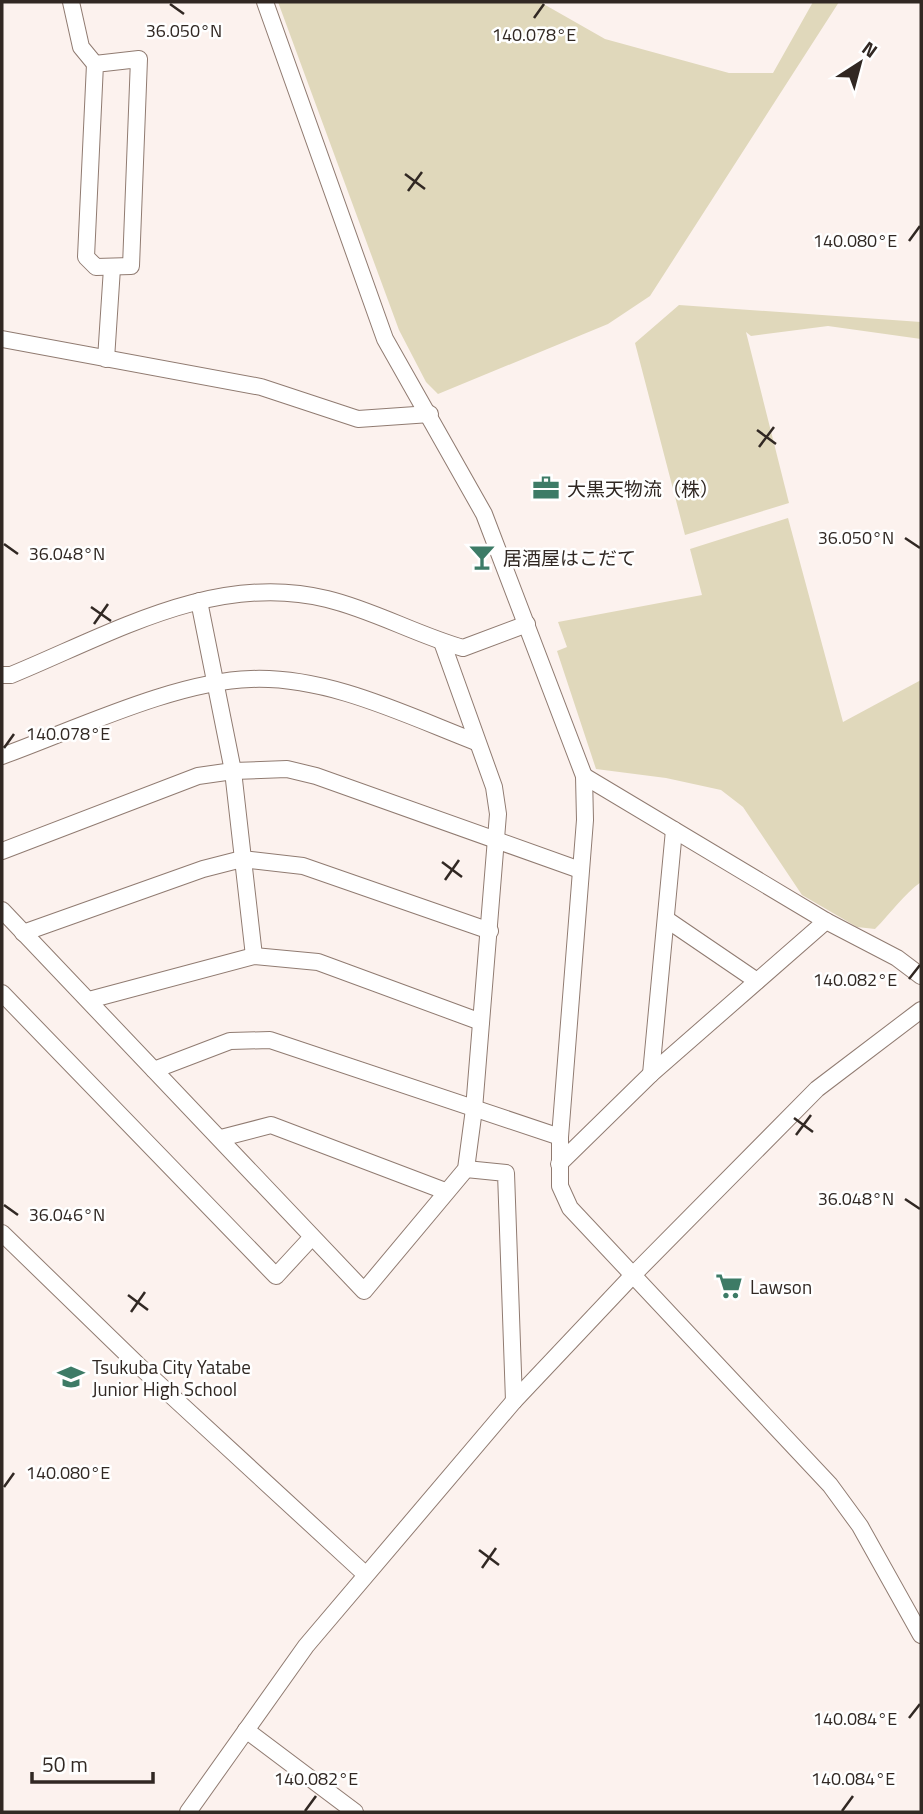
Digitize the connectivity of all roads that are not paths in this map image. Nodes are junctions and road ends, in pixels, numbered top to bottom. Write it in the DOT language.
graph roads {
  1 [pos="71,2"];
  2 [pos="265,2"];
  3 [pos="95,64"];
  4 [pos="112,268"];
  5 [pos="2,339"];
  6 [pos="106,359"];
  7 [pos="430,414"];
  8 [pos="199,601"];
  9 [pos="527,624"];
  10 [pos="442,642"];
  11 [pos="2,675"];
  12 [pos="216,682"];
  13 [pos="477,741"];
  14 [pos="2,756"];
  15 [pos="233,771"];
  16 [pos="584,776"];
  17 [pos="674,830"];
  18 [pos="498,841"];
  19 [pos="2,851"];
  20 [pos="242,859"];
  21 [pos="580,870"];
  22 [pos="2,911"];
  23 [pos="666,919"];
  24 [pos="826,921"];
  25 [pos="489,931"];
  26 [pos="23,933"];
  27 [pos="254,956"];
  28 [pos="921,976"];
  29 [pos="757,981"];
  30 [pos="2,993"];
  31 [pos="89,1000"];
  32 [pos="921,1010"];
  33 [pos="481,1022"];
  34 [pos="154,1069"];
  35 [pos="651,1074"];
  36 [pos="474,1109"];
  37 [pos="560,1137"];
  38 [pos="221,1138"];
  39 [pos="559,1164"];
  40 [pos="466,1169"];
  41 [pos="445,1191"];
  42 [pos="2,1233"];
  43 [pos="312,1237"];
  44 [pos="633,1275"];
  45 [pos="514,1401"];
  46 [pos="365,1574"];
  47 [pos="921,1635"];
  48 [pos="246,1730"];
  49 [pos="188,1812"];
  50 [pos="355,1812"];
  1 -- 3 [label="street"];
  2 -- 7 [label="street"];
  3 -- 4 [label="street"];
  3 -- 4 [label="street"];
  4 -- 6 [label="street"];
  5 -- 6 [label="street"];
  6 -- 7 [label="street"];
  7 -- 9 [label="street"];
  8 -- 10 [label="street"];
  8 -- 11 [label="street"];
  8 -- 12 [label="street"];
  9 -- 10 [label="street"];
  9 -- 16 [label="street"];
  10 -- 13 [label="street"];
  12 -- 13 [label="street"];
  12 -- 14 [label="street"];
  12 -- 15 [label="street"];
  13 -- 18 [label="street"];
  15 -- 18 [label="street"];
  15 -- 19 [label="street"];
  15 -- 20 [label="street"];
  16 -- 17 [label="street"];
  16 -- 21 [label="street"];
  17 -- 23 [label="street"];
  17 -- 24 [label="street"];
  18 -- 21 [label="street"];
  18 -- 25 [label="street"];
  20 -- 25 [label="street"];
  20 -- 26 [label="street"];
  20 -- 27 [label="street"];
  21 -- 37 [label="street"];
  22 -- 26 [label="street"];
  23 -- 29 [label="street"];
  23 -- 35 [label="street"];
  24 -- 28 [label="street"];
  24 -- 29 [label="street"];
  25 -- 33 [label="street"];
  26 -- 31 [label="street"];
  27 -- 31 [label="street"];
  27 -- 33 [label="street"];
  29 -- 35 [label="street"];
  30 -- 43 [label="street"];
  31 -- 34 [label="street"];
  32 -- 44 [label="street"];
  33 -- 36 [label="street"];
  34 -- 36 [label="street"];
  34 -- 38 [label="street"];
  35 -- 39 [label="street"];
  36 -- 37 [label="street"];
  36 -- 40 [label="street"];
  37 -- 39 [label="street"];
  38 -- 41 [label="street"];
  38 -- 43 [label="street"];
  39 -- 44 [label="street"];
  40 -- 41 [label="street"];
  40 -- 45 [label="street"];
  41 -- 43 [label="street"];
  42 -- 46 [label="street"];
  44 -- 45 [label="street"];
  44 -- 47 [label="street"];
  45 -- 46 [label="street"];
  46 -- 48 [label="street"];
  48 -- 49 [label="street"];
  48 -- 50 [label="street"];
}
